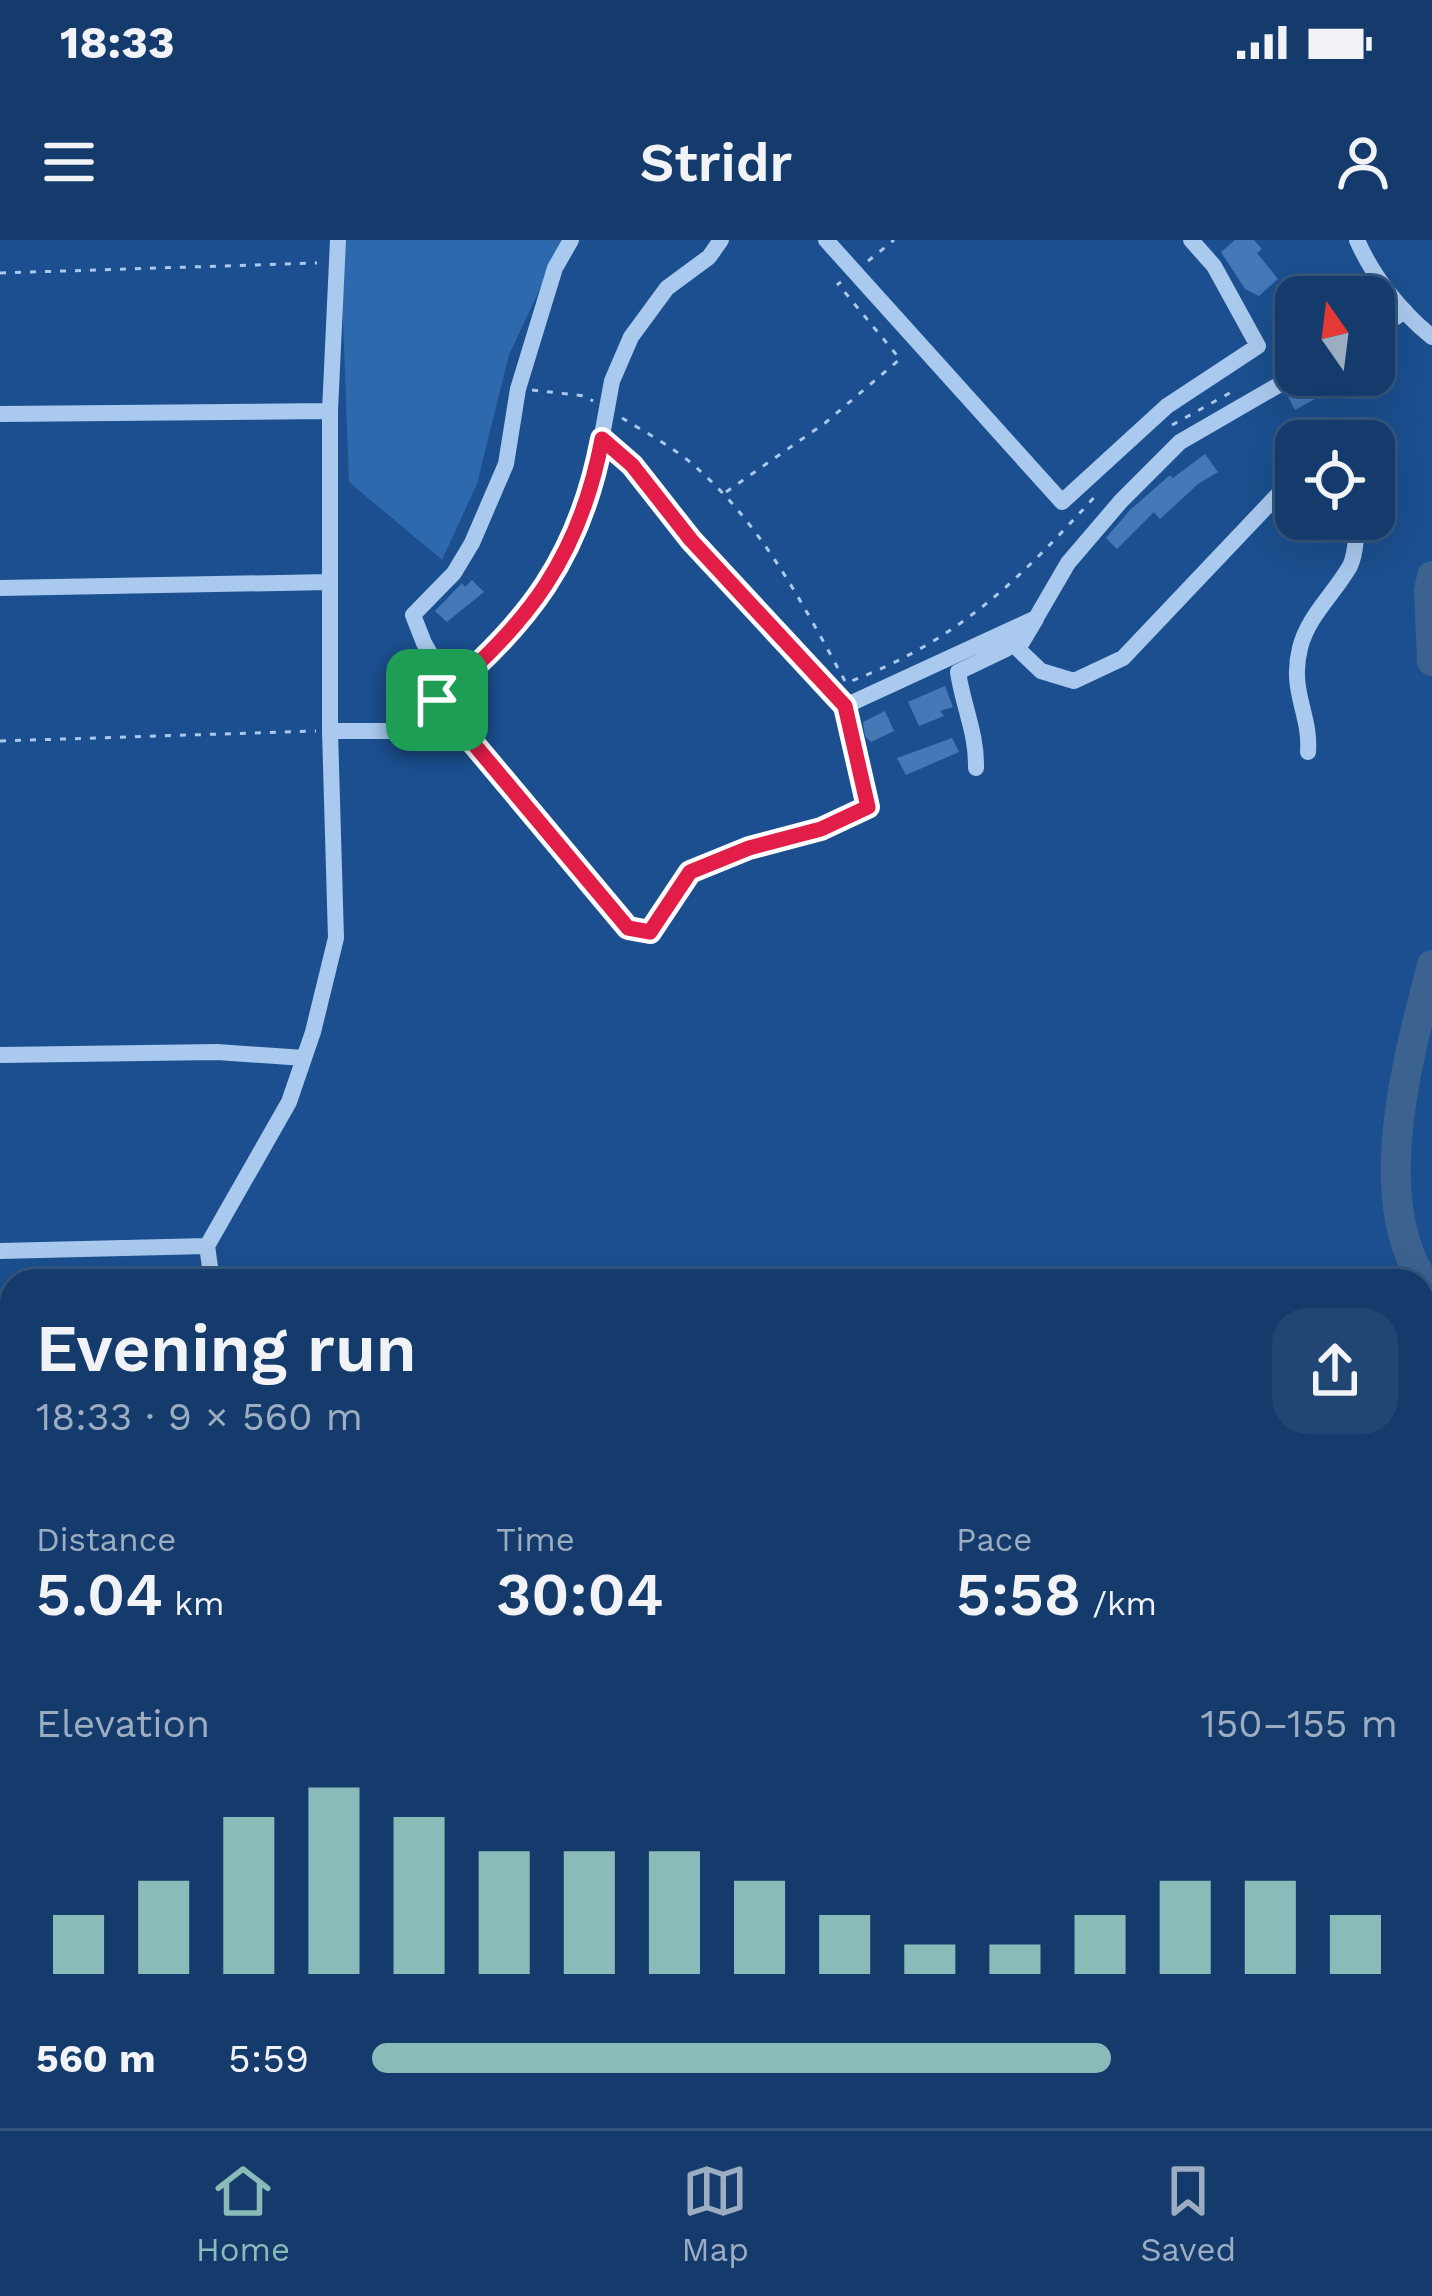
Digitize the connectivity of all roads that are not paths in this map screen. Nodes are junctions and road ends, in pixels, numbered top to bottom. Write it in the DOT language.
graph roads {
  1 [pos="338,240"];
  2 [pos="571,240"];
  3 [pos="722,240"];
  4 [pos="826,240"];
  5 [pos="1191,240"];
  6 [pos="1357,240"];
  7 [pos="1405,311"];
  8 [pos="1395,317"];
  9 [pos="1432,337"];
  10 [pos="1275,387"];
  11 [pos="330,411"];
  12 [pos="0,414"];
  13 [pos="602,439"];
  14 [pos="1275,498"];
  15 [pos="1355,540"];
  16 [pos="330,582"];
  17 [pos="0,587"];
  18 [pos="1036,619"];
  19 [pos="444,695"];
  20 [pos="845,706"];
  21 [pos="330,731"];
  22 [pos="1308,752"];
  23 [pos="976,768"];
  24 [pos="0,1055"];
  25 [pos="304,1058"];
  26 [pos="207,1246"];
  27 [pos="0,1251"];
  28 [pos="210,1269"];
  1 -- 11 [label="street"];
  2 -- 19 [label="street"];
  3 -- 13 [label="street"];
  4 -- 5 [label="street"];
  6 -- 7 [label="street"];
  7 -- 8 [label="street"];
  7 -- 9 [label="street"];
  10 -- 18 [label="street"];
  11 -- 12 [label="street"];
  11 -- 16 [label="street"];
  13 -- 19 [label="street"];
  13 -- 20 [label="street"];
  14 -- 18 [label="street"];
  15 -- 22 [label="street"];
  16 -- 17 [label="street"];
  16 -- 21 [label="street"];
  18 -- 20 [label="street"];
  18 -- 23 [label="street"];
  19 -- 20 [label="street"];
  19 -- 21 [label="street"];
  21 -- 25 [label="street"];
  24 -- 25 [label="street"];
  25 -- 26 [label="street"];
  26 -- 27 [label="street"];
  26 -- 28 [label="street"];
}
